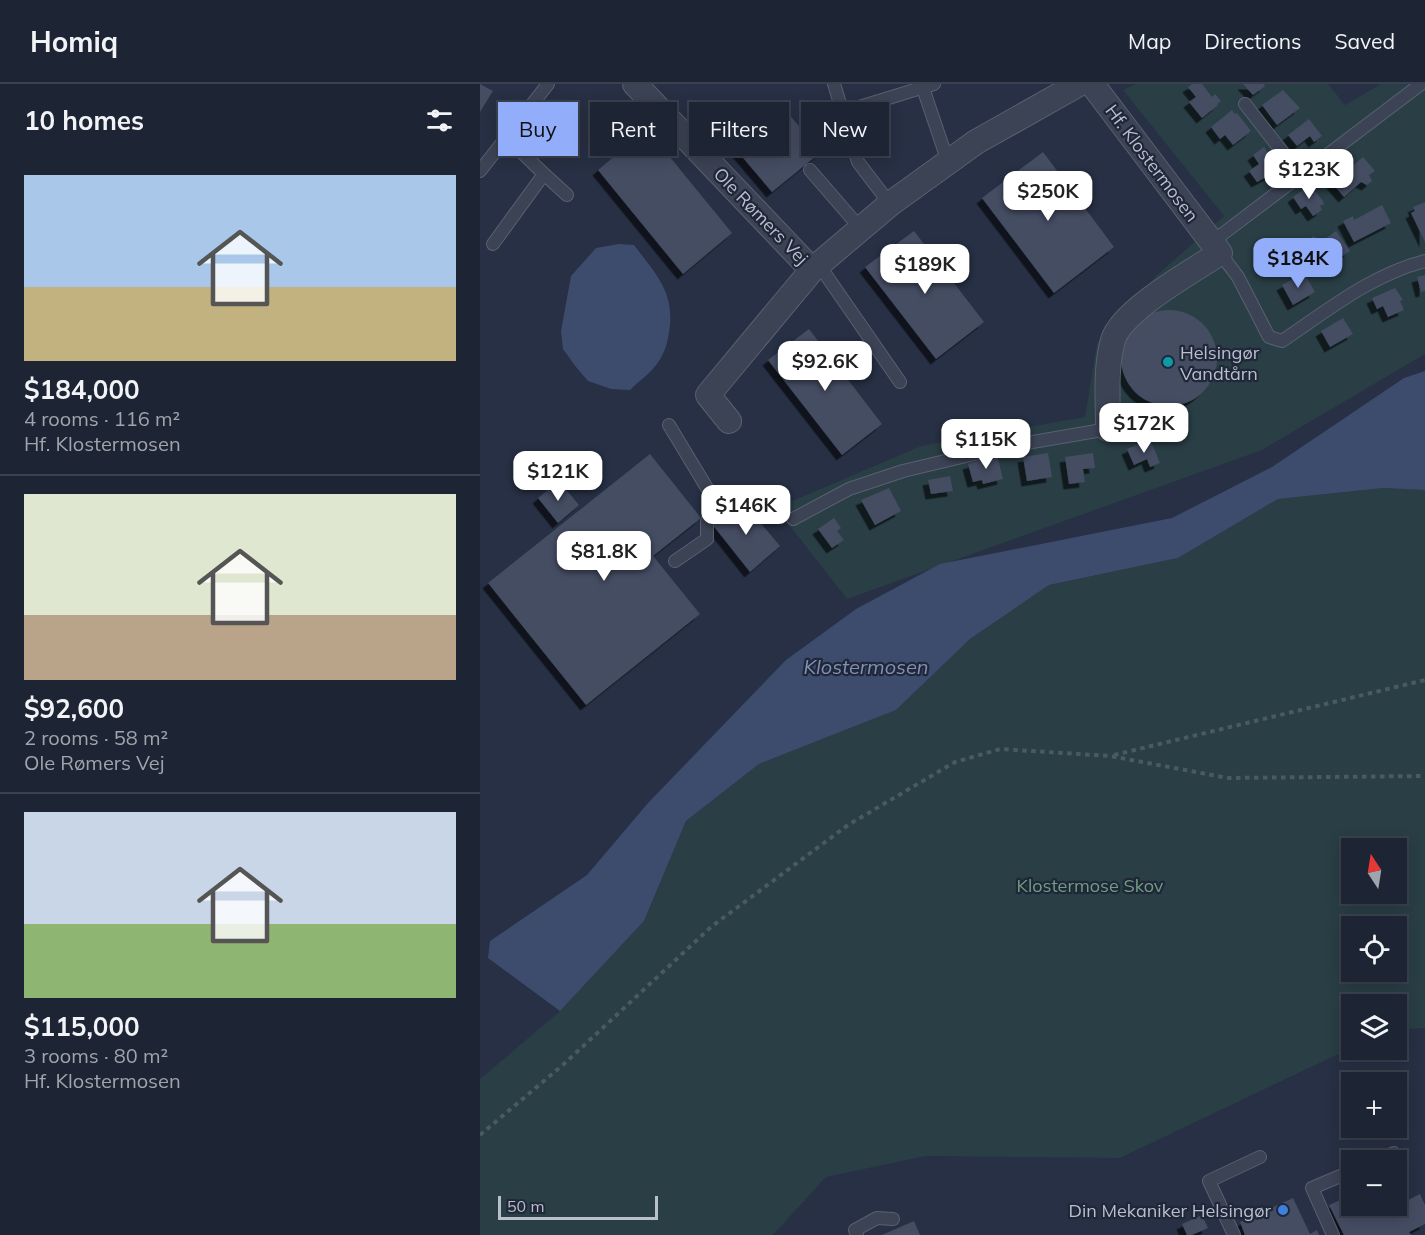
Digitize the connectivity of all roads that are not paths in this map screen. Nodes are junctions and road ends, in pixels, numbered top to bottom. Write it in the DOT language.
graph roads {
  1 [pos="548,84"];
  2 [pos="635,84"];
  3 [pos="834,84"];
  4 [pos="1079,84"];
  5 [pos="1092,84"];
  6 [pos="1421,84"];
  7 [pos="929,86"];
  8 [pos="534,102"];
  9 [pos="653,102"];
  10 [pos="840,102"];
  11 [pos="876,102"];
  12 [pos="1245,104"];
  13 [pos="677,126"];
  14 [pos="498,147"];
  15 [pos="526,156"];
  16 [pos="856,156"];
  17 [pos="948,162"];
  18 [pos="810,170"];
  19 [pos="480,171"];
  20 [pos="544,174"];
  21 [pos="1301,176"];
  22 [pos="567,195"];
  23 [pos="890,204"];
  24 [pos="861,229"];
  25 [pos="492,244"];
  26 [pos="1216,248"];
  27 [pos="1425,261"];
  28 [pos="816,268"];
  29 [pos="900,382"];
  30 [pos="729,421"];
  31 [pos="669,425"];
  32 [pos="1108,429"];
  33 [pos="793,519"];
  34 [pos="675,561"];
  35 [pos="1260,1157"];
  36 [pos="1341,1176"];
  37 [pos="893,1219"];
  38 [pos="857,1235"];
  39 [pos="1234,1235"];
  40 [pos="1333,1235"];
  1 -- 8 [label="lane"];
  2 -- 9 [label="street, Ole Rømers Vej"];
  3 -- 10 [label="lane"];
  4 -- 17 [label="street, Ole Rømers Vej"];
  5 -- 26 [label="street, Hf. Klostermosen"];
  6 -- 21 [label="lane"];
  7 -- 11 [label="lane"];
  7 -- 17 [label="lane"];
  12 -- 21 [label="lane"];
  13 -- 28 [label="street, Ole Rømers Vej"];
  14 -- 19 [label="lane"];
  15 -- 20 [label="lane"];
  16 -- 23 [label="lane"];
  17 -- 23 [label="street, Ole Rømers Vej"];
  18 -- 24 [label="lane"];
  20 -- 22 [label="lane"];
  20 -- 25 [label="lane"];
  21 -- 26 [label="lane"];
  23 -- 24 [label="street, Ole Rømers Vej"];
  24 -- 28 [label="street, Ole Rømers Vej"];
  26 -- 27 [label="lane, Hf. Klostermosen"];
  26 -- 32 [label="street"];
  28 -- 29 [label="lane"];
  28 -- 30 [label="street, Ole Rømers Vej"];
  31 -- 34 [label="lane"];
  32 -- 33 [label="lane"];
  35 -- 39 [label="lane"];
  36 -- 40 [label="lane"];
  37 -- 38 [label="lane"];
}
